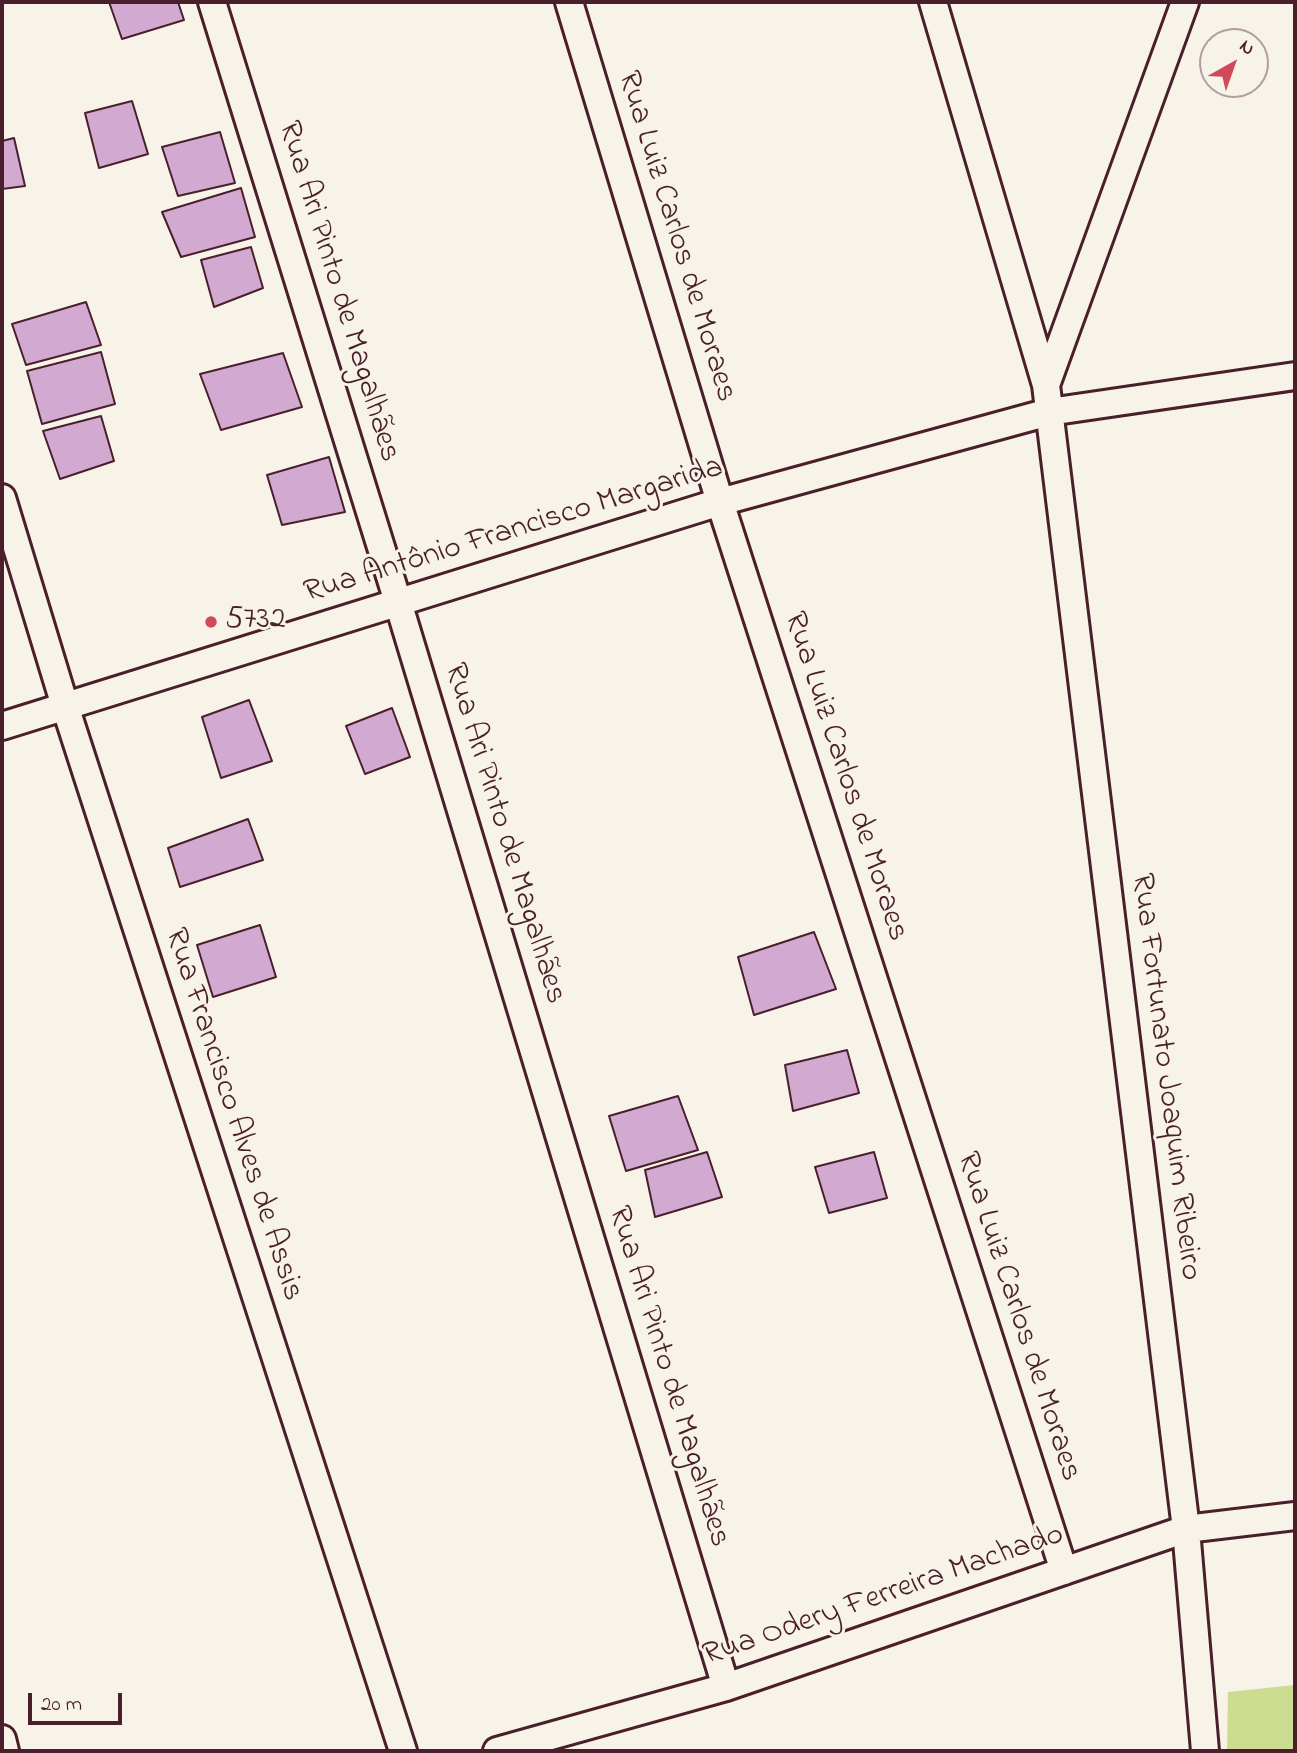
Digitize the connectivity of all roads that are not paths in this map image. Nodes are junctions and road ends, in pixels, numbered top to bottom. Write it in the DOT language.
graph roads {
  1 [pos="212,2"];
  2 [pos="569,2"];
  3 [pos="933,2"];
  4 [pos="1185,2"];
  5 [pos="1295,376"];
  6 [pos="1046,385"];
  7 [pos="1049,412"];
  8 [pos="2,498"];
  9 [pos="720,502"];
  10 [pos="398,602"];
  11 [pos="65,706"];
  12 [pos="2,726"];
  13 [pos="1295,1516"];
  14 [pos="1186,1529"];
  15 [pos="1064,1571"];
  16 [pos="726,1687"];
  17 [pos="2,1739"];
  18 [pos="5,1751"];
  19 [pos="403,1751"];
  20 [pos="497,1751"];
  21 [pos="1205,1751"];
  1 -- 10 [label="street, Rua Ari Pinto de Magalhães"];
  2 -- 9 [label="street, Rua Luiz Carlos de Moraes"];
  3 -- 6 [label="street, Rua Fortunato Joaquim Ribeiro"];
  4 -- 6 [label="street"];
  5 -- 7 [label="street, Rua Antônio Francisco Margarida"];
  6 -- 7 [label="street, Rua Fortunato Joaquim Ribeiro"];
  7 -- 9 [label="street, Rua Antônio Francisco Margarida"];
  7 -- 14 [label="street, Rua Fortunato Joaquim Ribeiro"];
  8 -- 11 [label="street, Rua Francisco Alves de Assis"];
  9 -- 10 [label="street, Rua Antônio Francisco Margarida"];
  9 -- 15 [label="street, Rua Luiz Carlos de Moraes"];
  10 -- 11 [label="street, Rua Antônio Francisco Margarida"];
  10 -- 16 [label="street, Rua Ari Pinto de Magalhães"];
  11 -- 12 [label="street, Rua Antônio Francisco Margarida"];
  11 -- 19 [label="street, Rua Francisco Alves de Assis"];
  13 -- 14 [label="street, Rua Odery Ferreira Machado"];
  14 -- 15 [label="street, Rua Odery Ferreira Machado"];
  14 -- 21 [label="street, Rua Fortunato Joaquim Ribeiro"];
  15 -- 16 [label="street, Rua Odery Ferreira Machado"];
  16 -- 20 [label="street, Rua Odery Ferreira Machado"];
  17 -- 18 [label="street"];
}
